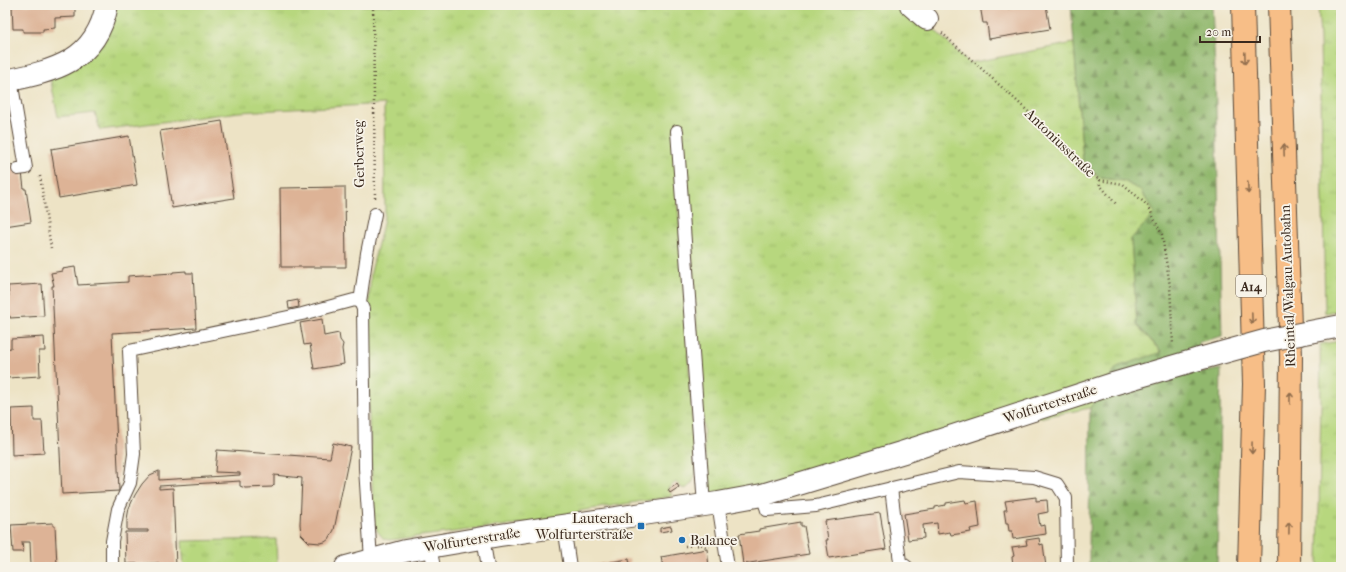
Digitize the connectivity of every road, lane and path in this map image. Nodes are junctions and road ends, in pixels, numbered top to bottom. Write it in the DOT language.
graph roads {
  1 [pos="107,5"];
  2 [pos="373,5"];
  3 [pos="1243,5"];
  4 [pos="1279,5"];
  5 [pos="919,12"];
  6 [pos="8,81"];
  7 [pos="677,131"];
  8 [pos="18,169"];
  9 [pos="1099,180"];
  10 [pos="1116,204"];
  11 [pos="375,214"];
  12 [pos="360,302"];
  13 [pos="1341,326"];
  14 [pos="1174,366"];
  15 [pos="891,488"];
  16 [pos="762,495"];
  17 [pos="711,504"];
  18 [pos="564,526"];
  19 [pos="483,538"];
  20 [pos="685,546"];
  21 [pos="726,552"];
  22 [pos="432,557"];
  23 [pos="371,560"];
  24 [pos="112,567"];
  25 [pos="346,567"];
  26 [pos="488,567"];
  27 [pos="570,567"];
  28 [pos="728,567"];
  29 [pos="907,567"];
  30 [pos="1067,567"];
  31 [pos="1249,567"];
  32 [pos="1289,567"];
  1 -- 6 [label="street"];
  2 -- 11 [label="path, Gerberweg"];
  3 -- 31 [label="highway, A14, one-way"];
  32 -- 4 [label="highway, Rheintal/Walgau Autobahn, one-way"];
  5 -- 9 [label="path, Antoniusstraße"];
  6 -- 8 [label="lane"];
  7 -- 17 [label="lane"];
  9 -- 10 [label="path"];
  9 -- 14 [label="path, Antoniusstraße"];
  11 -- 12 [label="lane"];
  12 -- 23 [label="lane"];
  12 -- 24 [label="lane"];
  13 -- 14 [label="street, Wolfurterstraße, bridge"];
  14 -- 16 [label="street, Wolfurterstraße"];
  15 -- 16 [label="lane"];
  15 -- 29 [label="lane"];
  15 -- 30 [label="lane"];
  16 -- 17 [label="street, Wolfurterstraße"];
  17 -- 18 [label="street, Wolfurterstraße"];
  17 -- 21 [label="lane"];
  18 -- 19 [label="street, Wolfurterstraße"];
  18 -- 27 [label="lane"];
  19 -- 22 [label="street, Wolfurterstraße"];
  19 -- 26 [label="lane"];
  20 -- 21 [label="path"];
  21 -- 28 [label="lane"];
  22 -- 23 [label="street, Wolfurterstraße"];
  23 -- 25 [label="street, Wolfurterstraße"];
}
